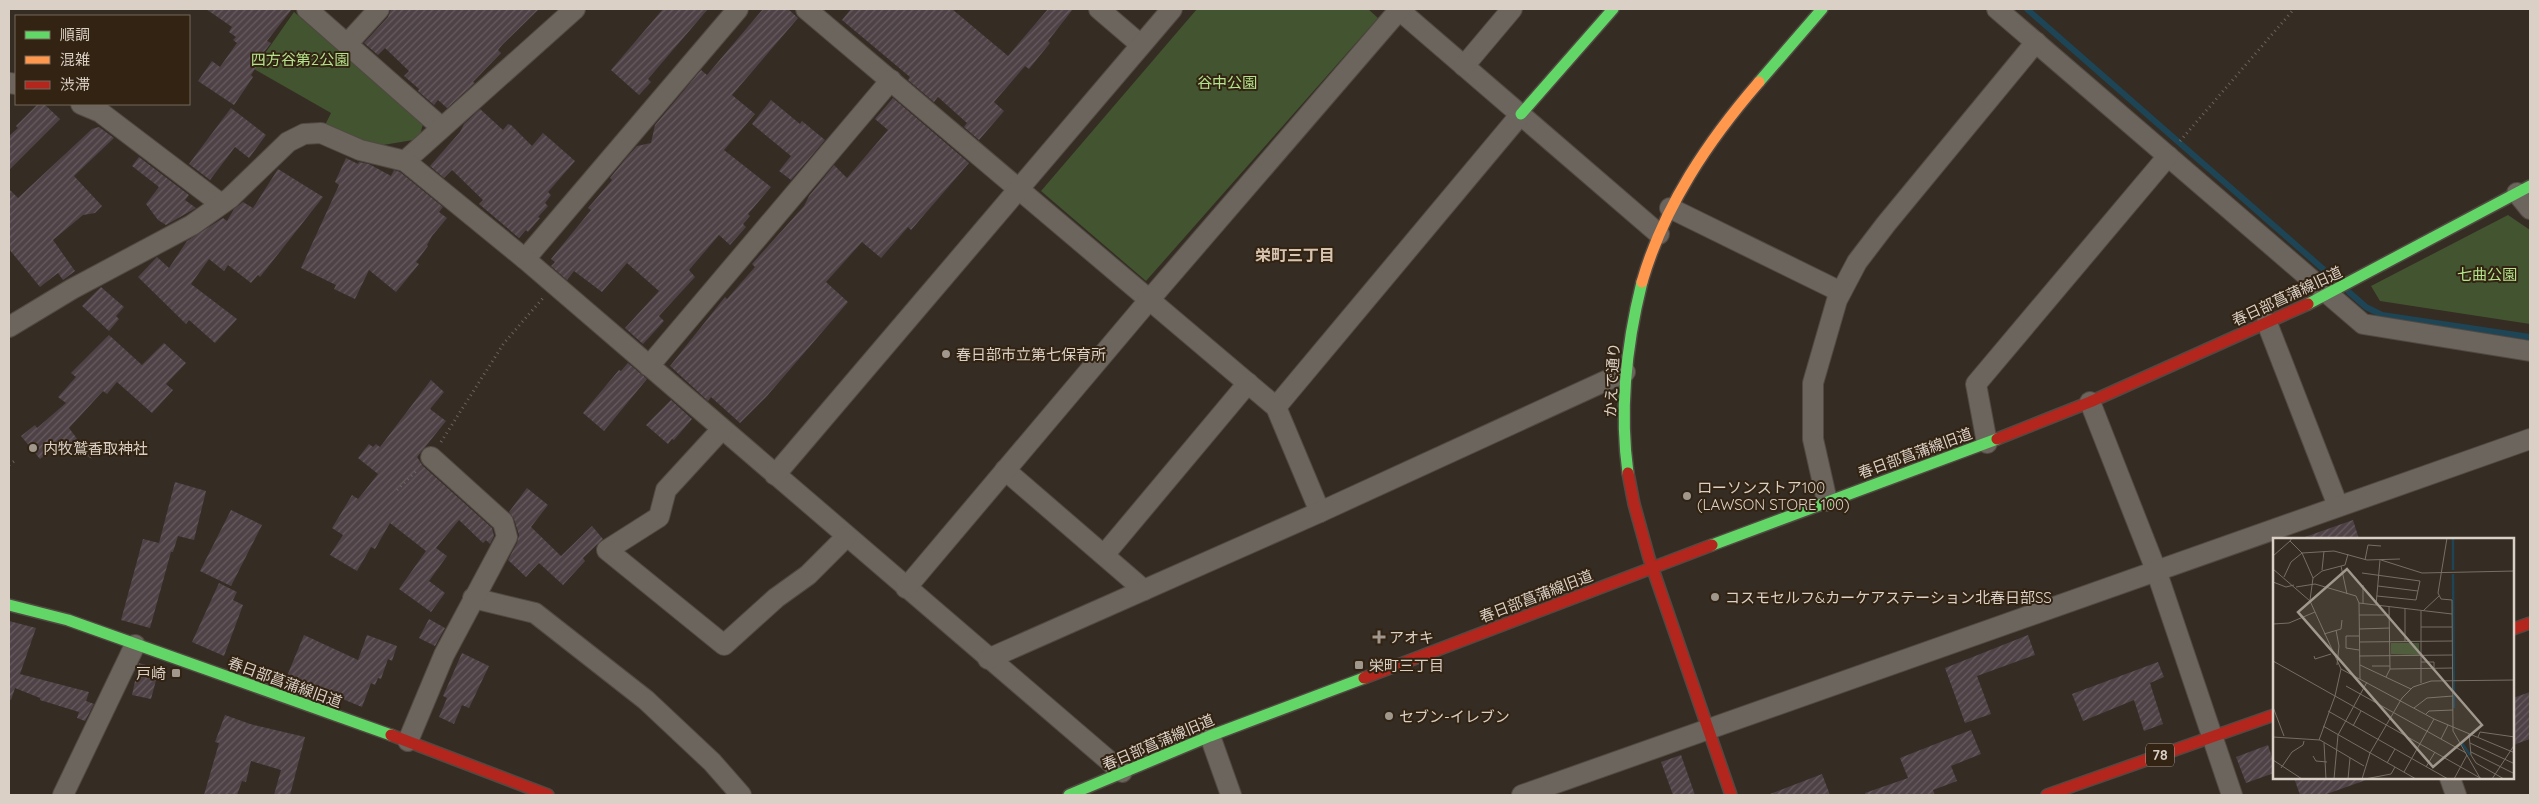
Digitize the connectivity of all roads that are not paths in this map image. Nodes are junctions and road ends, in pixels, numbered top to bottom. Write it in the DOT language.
graph roads {
  1 [pos="307,9"];
  2 [pos="379,9"];
  3 [pos="738,9"];
  4 [pos="806,9"];
  5 [pos="1098,9"];
  6 [pos="1172,9"];
  7 [pos="1399,9"];
  8 [pos="1512,9"];
  9 [pos="1613,9"];
  10 [pos="1822,9"];
  11 [pos="1997,9"];
  12 [pos="563,12"];
  13 [pos="2036,42"];
  14 [pos="347,44"];
  15 [pos="1141,45"];
  16 [pos="1464,66"];
  17 [pos="891,80"];
  18 [pos="83,105"];
  19 [pos="1521,114"];
  20 [pos="441,128"];
  21 [pos="2168,156"];
  22 [pos="406,161"];
  23 [pos="1020,189"];
  24 [pos="2524,190"];
  25 [pos="221,204"];
  26 [pos="1670,208"];
  27 [pos="2530,210"];
  28 [pos="1658,234"];
  29 [pos="525,259"];
  30 [pos="1841,292"];
  31 [pos="2330,294"];
  32 [pos="1150,299"];
  33 [pos="2267,322"];
  34 [pos="9,327"];
  35 [pos="2530,351"];
  36 [pos="649,366"];
  37 [pos="1625,372"];
  38 [pos="1248,383"];
  39 [pos="2090,402"];
  40 [pos="1276,407"];
  41 [pos="722,429"];
  42 [pos="2530,439"];
  43 [pos="1987,443"];
  44 [pos="431,457"];
  45 [pos="1005,470"];
  46 [pos="775,475"];
  47 [pos="1827,501"];
  48 [pos="2338,506"];
  49 [pos="1320,512"];
  50 [pos="846,536"];
  51 [pos="1104,555"];
  52 [pos="1652,568"];
  53 [pos="2156,570"];
  54 [pos="906,588"];
  55 [pos="1144,590"];
  56 [pos="473,598"];
  57 [pos="9,605"];
  58 [pos="2530,623"];
  59 [pos="2514,629"];
  60 [pos="135,645"];
  61 [pos="988,659"];
  62 [pos="2273,715"];
  63 [pos="1708,729"];
  64 [pos="1210,736"];
  65 [pos="2212,737"];
  66 [pos="408,742"];
  67 [pos="1122,772"];
  68 [pos="2450,779"];
  69 [pos="63,795"];
  70 [pos="548,795"];
  71 [pos="741,795"];
  72 [pos="1069,795"];
  73 [pos="1231,795"];
  74 [pos="1522,795"];
  75 [pos="1731,795"];
  76 [pos="2047,795"];
  77 [pos="2232,795"];
  78 [pos="2456,795"];
  1 -- 14 [label="street"];
  2 -- 14 [label="street"];
  3 -- 29 [label="street"];
  4 -- 17 [label="street"];
  5 -- 15 [label="street"];
  6 -- 15 [label="street"];
  7 -- 16 [label="street"];
  7 -- 32 [label="street"];
  8 -- 16 [label="street"];
  9 -- 19 [label="street"];
  10 -- 26 [label="street, かえで通り"];
  11 -- 13 [label="street"];
  12 -- 20 [label="street"];
  13 -- 21 [label="street"];
  13 -- 30 [label="street"];
  14 -- 20 [label="street"];
  15 -- 23 [label="street"];
  16 -- 19 [label="street"];
  17 -- 23 [label="street"];
  17 -- 36 [label="street"];
  18 -- 25 [label="street"];
  19 -- 28 [label="street"];
  19 -- 40 [label="street"];
  20 -- 22 [label="street"];
  21 -- 31 [label="street"];
  21 -- 43 [label="street"];
  22 -- 25 [label="street"];
  22 -- 29 [label="street"];
  23 -- 32 [label="street"];
  23 -- 46 [label="street"];
  24 -- 27 [label="street"];
  24 -- 31 [label="street, 春日部菖蒲線旧道"];
  25 -- 34 [label="street"];
  26 -- 28 [label="street, かえで通り"];
  26 -- 30 [label="street"];
  28 -- 37 [label="street, かえで通り"];
  29 -- 36 [label="street"];
  30 -- 47 [label="street"];
  31 -- 33 [label="street, 春日部菖蒲線旧道"];
  31 -- 35 [label="street"];
  32 -- 38 [label="street"];
  32 -- 45 [label="street"];
  33 -- 39 [label="street, 春日部菖蒲線旧道"];
  33 -- 48 [label="street"];
  36 -- 41 [label="street"];
  37 -- 49 [label="street"];
  37 -- 52 [label="street, かえで通り"];
  38 -- 40 [label="street"];
  38 -- 51 [label="street"];
  39 -- 43 [label="street, 春日部菖蒲線旧道"];
  39 -- 53 [label="street"];
  40 -- 49 [label="street"];
  41 -- 46 [label="street"];
  41 -- 50 [label="street"];
  42 -- 48 [label="street"];
  43 -- 47 [label="street, 春日部菖蒲線旧道"];
  44 -- 56 [label="street"];
  45 -- 51 [label="street"];
  45 -- 54 [label="street"];
  46 -- 50 [label="street"];
  47 -- 52 [label="street, 春日部菖蒲線旧道"];
  48 -- 53 [label="street"];
  49 -- 55 [label="street"];
  50 -- 54 [label="street"];
  51 -- 55 [label="street"];
  52 -- 63 [label="street, かえで通り"];
  52 -- 64 [label="street, 春日部菖蒲線旧道"];
  53 -- 63 [label="street"];
  53 -- 65 [label="street"];
  54 -- 61 [label="street"];
  55 -- 61 [label="street"];
  56 -- 66 [label="street"];
  56 -- 71 [label="street"];
  57 -- 60 [label="street, 春日部菖蒲線旧道"];
  58 -- 59 [label="street"];
  60 -- 66 [label="street, 春日部菖蒲線旧道"];
  60 -- 69 [label="street"];
  61 -- 67 [label="street"];
  62 -- 65 [label="street, 78"];
  63 -- 74 [label="street"];
  63 -- 75 [label="street, かえで通り"];
  64 -- 67 [label="street, 春日部菖蒲線旧道"];
  64 -- 73 [label="street"];
  65 -- 76 [label="street, 78"];
  65 -- 77 [label="street"];
  66 -- 70 [label="street, 春日部菖蒲線旧道"];
  67 -- 72 [label="street, 春日部菖蒲線旧道"];
  68 -- 78 [label="street"];
}
